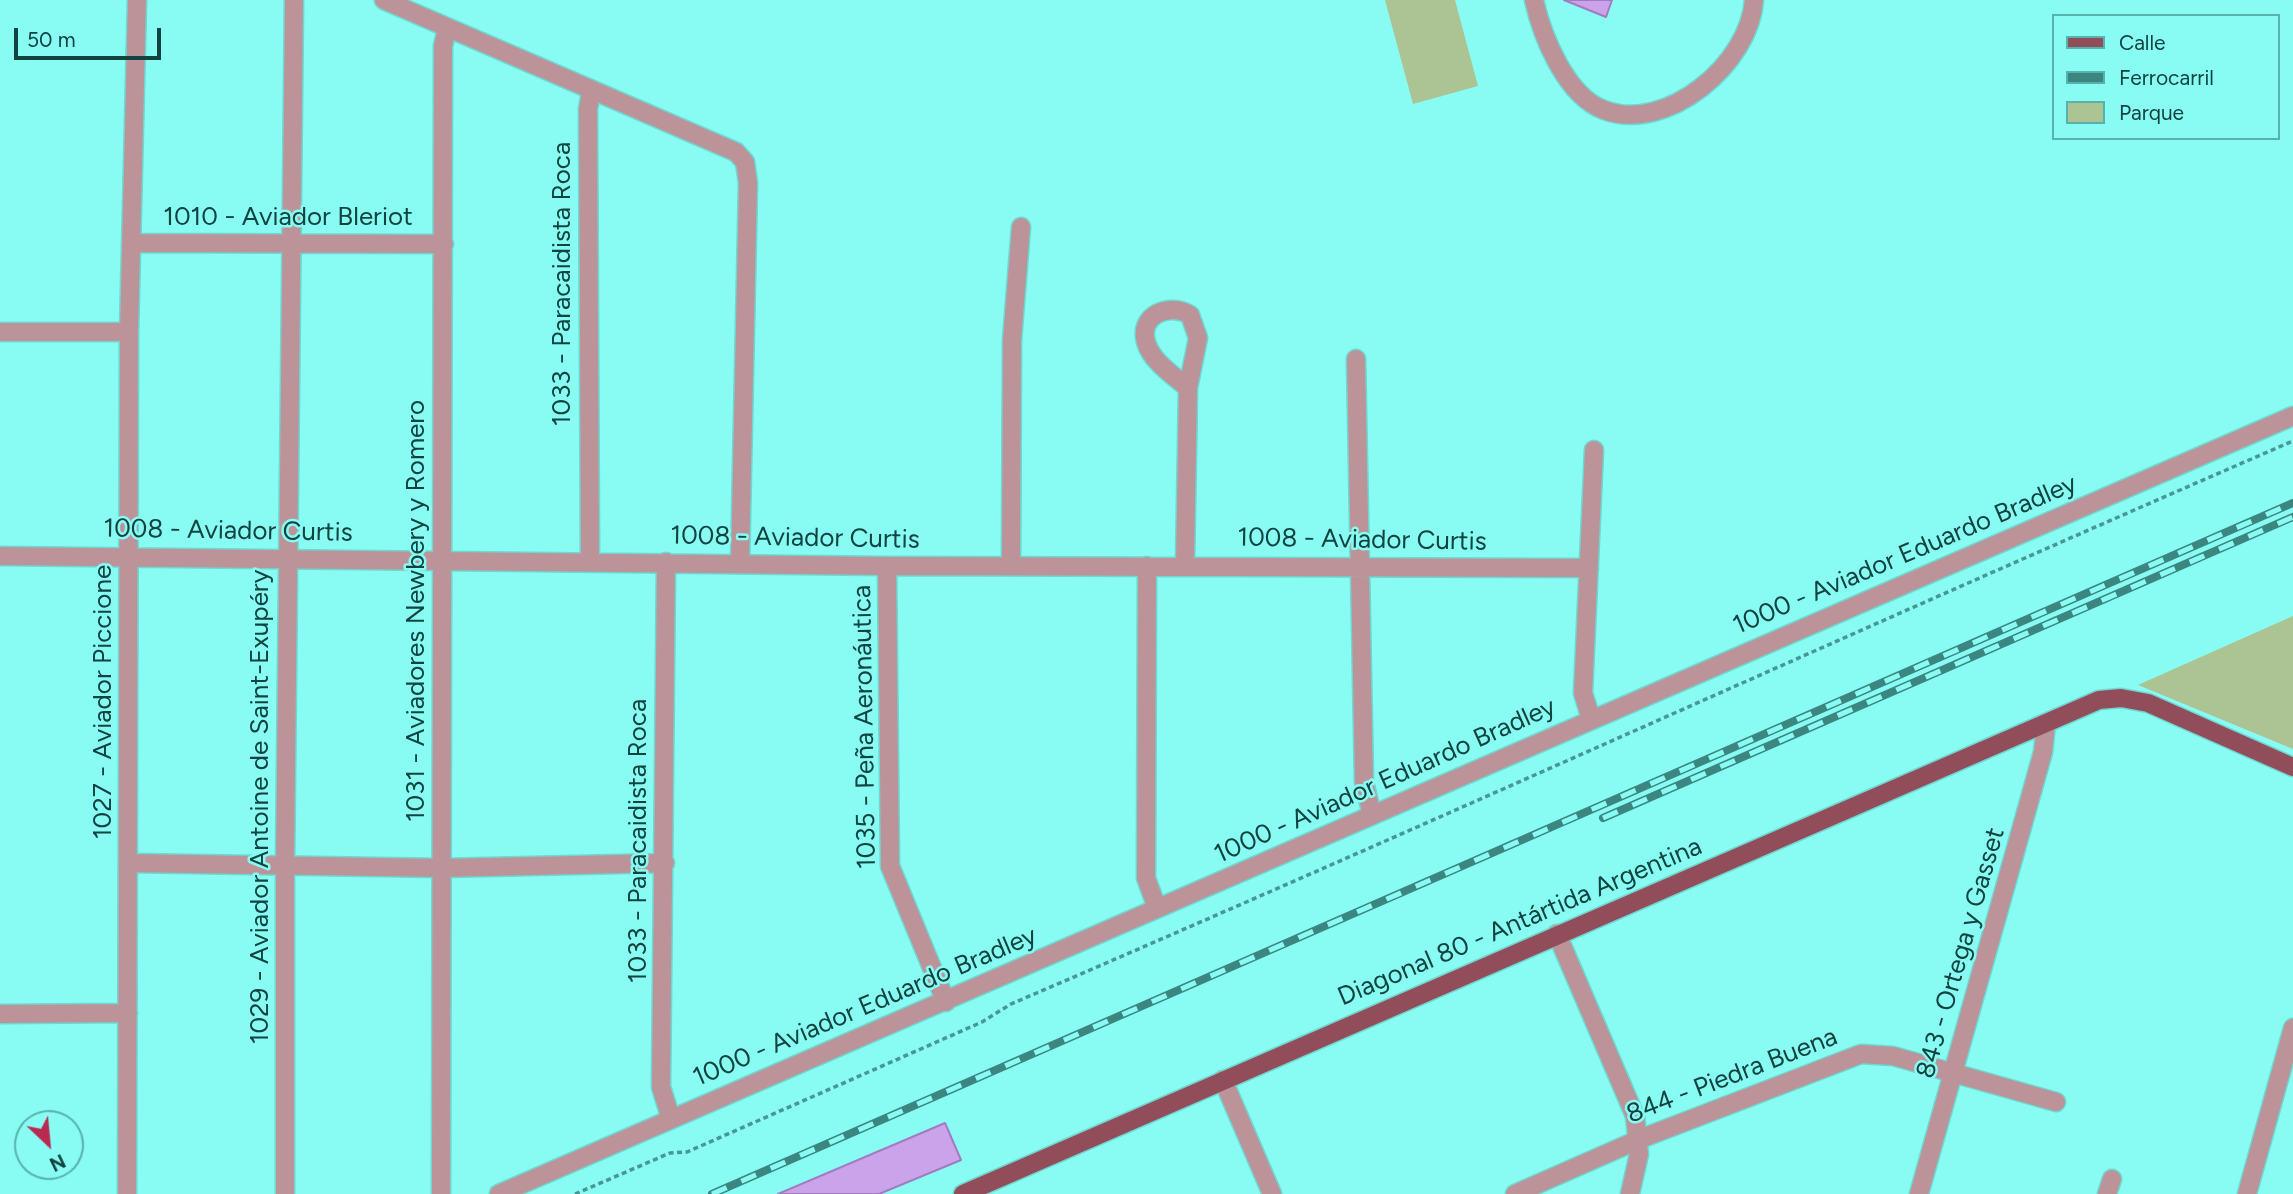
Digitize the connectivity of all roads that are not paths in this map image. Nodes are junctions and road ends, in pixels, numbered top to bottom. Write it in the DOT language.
graph roads {
  1 [pos="137,0"];
  2 [pos="294,0"];
  3 [pos="384,0"];
  4 [pos="1534,0"];
  5 [pos="1754,0"];
  6 [pos="447,29"];
  7 [pos="591,92"];
  8 [pos="1021,227"];
  9 [pos="290,242"];
  10 [pos="132,243"];
  11 [pos="444,244"];
  12 [pos="0,332"];
  13 [pos="129,332"];
  14 [pos="1356,359"];
  15 [pos="1188,387"];
  16 [pos="2293,416"];
  17 [pos="1594,450"];
  18 [pos="130,555"];
  19 [pos="0,556"];
  20 [pos="288,558"];
  21 [pos="443,560"];
  22 [pos="590,561"];
  23 [pos="666,562"];
  24 [pos="740,563"];
  25 [pos="1185,564"];
  26 [pos="1011,565"];
  27 [pos="887,566"];
  28 [pos="1147,566"];
  29 [pos="1361,567"];
  30 [pos="1589,569"];
  31 [pos="1591,719"];
  32 [pos="2046,724"];
  33 [pos="2293,767"];
  34 [pos="1372,816"];
  35 [pos="128,863"];
  36 [pos="664,863"];
  37 [pos="285,865"];
  38 [pos="442,867"];
  39 [pos="1157,908"];
  40 [pos="1557,933"];
  41 [pos="946,1002"];
  42 [pos="128,1013"];
  43 [pos="0,1014"];
  44 [pos="2293,1028"];
  45 [pos="1955,1075"];
  46 [pos="1223,1080"];
  47 [pos="2056,1102"];
  48 [pos="671,1119"];
  49 [pos="1640,1139"];
  50 [pos="127,1194"];
  51 [pos="285,1194"];
  52 [pos="441,1194"];
  53 [pos="499,1194"];
  54 [pos="963,1194"];
  55 [pos="1272,1194"];
  56 [pos="1515,1194"];
  57 [pos="1630,1194"];
  58 [pos="1919,1194"];
  59 [pos="2247,1194"];
  1 -- 10 [label="street, 1027 - Aviador Piccione"];
  2 -- 9 [label="street, 1029 - Aviador Antoine de Saint-Exupéry"];
  3 -- 6 [label="street"];
  4 -- 5 [label="street"];
  6 -- 7 [label="street"];
  6 -- 11 [label="street, 1031 - Aviadores Newbery y Romero"];
  7 -- 22 [label="street, 1033 - Paracaidista Roca"];
  7 -- 24 [label="street"];
  8 -- 26 [label="street"];
  9 -- 10 [label="street, 1010 - Aviador Bleriot"];
  9 -- 11 [label="street, 1010 - Aviador Bleriot"];
  9 -- 20 [label="street, 1029 - Aviador Antoine de Saint-Exupéry"];
  10 -- 13 [label="street, 1027 - Aviador Piccione"];
  11 -- 21 [label="street, 1031 - Aviadores Newbery y Romero"];
  12 -- 13 [label="street"];
  13 -- 18 [label="street, 1027 - Aviador Piccione"];
  14 -- 29 [label="street"];
  15 -- 25 [label="street"];
  16 -- 31 [label="street, 1000 - Aviador Eduardo Bradley"];
  17 -- 30 [label="street"];
  18 -- 19 [label="street, 1008 - Aviador Curtis"];
  18 -- 20 [label="street, 1008 - Aviador Curtis"];
  18 -- 35 [label="street, 1027 - Aviador Piccione"];
  20 -- 21 [label="street, 1008 - Aviador Curtis"];
  20 -- 37 [label="street, 1029 - Aviador Antoine de Saint-Exupéry"];
  21 -- 22 [label="street, 1008 - Aviador Curtis"];
  21 -- 38 [label="street, 1031 - Aviadores Newbery y Romero"];
  22 -- 23 [label="street, 1008 - Aviador Curtis"];
  23 -- 24 [label="street, 1008 - Aviador Curtis"];
  23 -- 36 [label="street, 1033 - Paracaidista Roca"];
  24 -- 27 [label="street, 1008 - Aviador Curtis"];
  25 -- 28 [label="street, 1008 - Aviador Curtis"];
  25 -- 29 [label="street, 1008 - Aviador Curtis"];
  26 -- 27 [label="street, 1008 - Aviador Curtis"];
  26 -- 28 [label="street, 1008 - Aviador Curtis"];
  27 -- 41 [label="street, 1035 - Peña Aeronáutica"];
  28 -- 39 [label="street"];
  29 -- 30 [label="street, 1008 - Aviador Curtis"];
  29 -- 34 [label="street"];
  30 -- 31 [label="street"];
  31 -- 34 [label="street, 1000 - Aviador Eduardo Bradley"];
  32 -- 33 [label="main road, Diagonal 80 - Antártida Argentina"];
  32 -- 40 [label="main road, Diagonal 80 - Antártida Argentina"];
  32 -- 45 [label="street, 843 - Ortega y Gasset"];
  34 -- 39 [label="street, 1000 - Aviador Eduardo Bradley"];
  35 -- 37 [label="street"];
  35 -- 42 [label="street, 1027 - Aviador Piccione"];
  36 -- 38 [label="street"];
  36 -- 48 [label="street, 1033 - Paracaidista Roca"];
  37 -- 38 [label="street"];
  37 -- 51 [label="street, 1029 - Aviador Antoine de Saint-Exupéry"];
  38 -- 52 [label="street, 1031 - Aviadores Newbery y Romero"];
  39 -- 41 [label="street, 1000 - Aviador Eduardo Bradley"];
  40 -- 46 [label="main road, Diagonal 80 - Antártida Argentina"];
  40 -- 49 [label="street"];
  41 -- 48 [label="street, 1000 - Aviador Eduardo Bradley"];
  42 -- 43 [label="street"];
  42 -- 50 [label="street, 1027 - Aviador Piccione"];
  44 -- 59 [label="street"];
  45 -- 47 [label="street, 844 - Piedra Buena"];
  45 -- 49 [label="street, 844 - Piedra Buena"];
  45 -- 58 [label="street, 843 - Ortega y Gasset"];
  46 -- 54 [label="main road, Diagonal 80 - Antártida Argentina"];
  46 -- 55 [label="street"];
  48 -- 53 [label="street, 1000 - Aviador Eduardo Bradley"];
  49 -- 56 [label="street, 844 - Piedra Buena"];
  49 -- 57 [label="street"];
}
